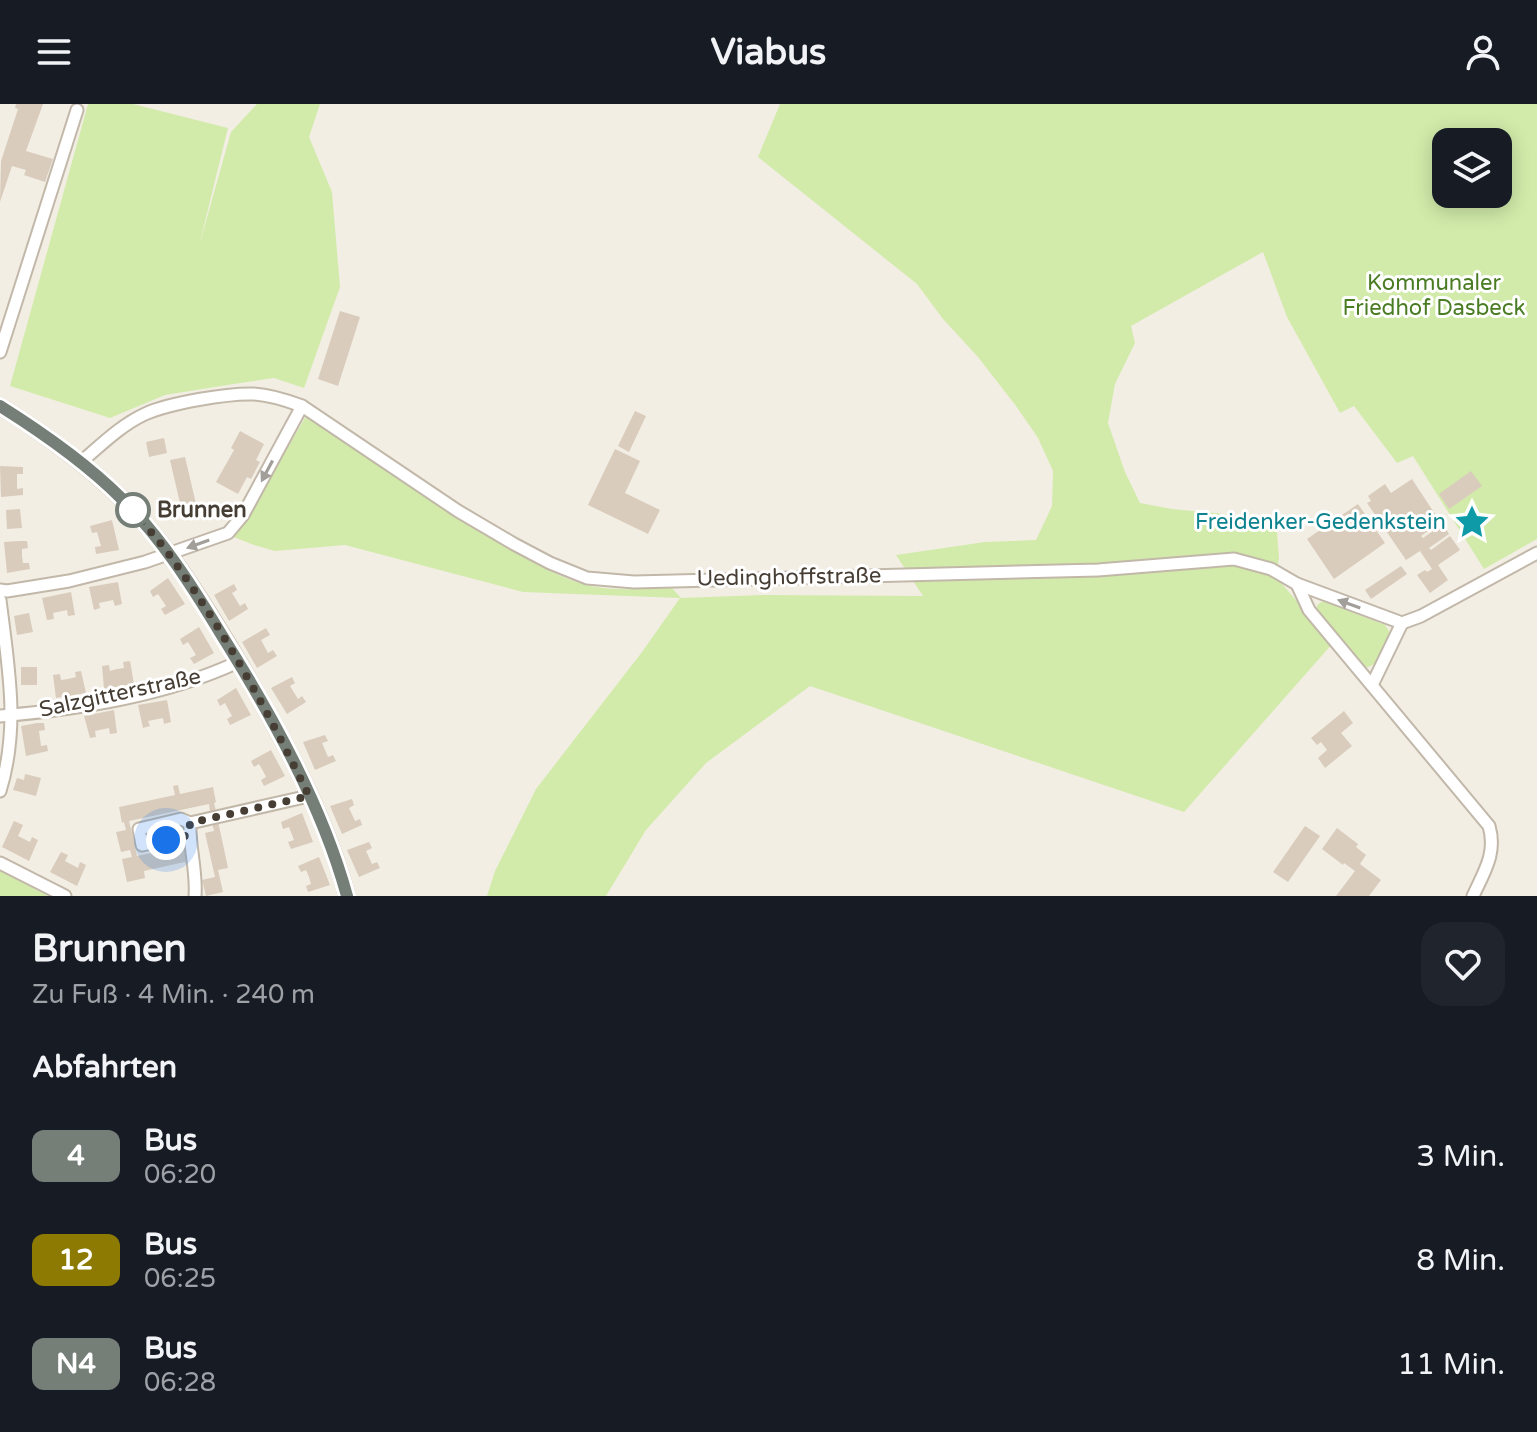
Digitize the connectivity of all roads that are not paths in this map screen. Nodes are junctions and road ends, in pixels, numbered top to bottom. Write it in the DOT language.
graph roads {
  1 [pos="77,110"];
  2 [pos="0,352"];
  3 [pos="0,406"];
  4 [pos="302,406"];
  5 [pos="81,462"];
  6 [pos="168,553"];
  7 [pos="1537,553"];
  8 [pos="1297,584"];
  9 [pos="0,590"];
  10 [pos="0,600"];
  11 [pos="1402,623"];
  12 [pos="238,662"];
  13 [pos="1372,685"];
  14 [pos="6,716"];
  15 [pos="0,791"];
  16 [pos="309,796"];
  17 [pos="0,863"];
  18 [pos="65,896"];
  19 [pos="195,896"];
  20 [pos="347,896"];
  21 [pos="1473,896"];
  1 -- 2 [label="street"];
  3 -- 5 [label="street"];
  4 -- 5 [label="street, Uedinghoffstraße"];
  4 -- 6 [label="street, one-way"];
  4 -- 8 [label="street, Uedinghoffstraße"];
  5 -- 6 [label="street"];
  6 -- 9 [label="street"];
  6 -- 12 [label="street"];
  7 -- 11 [label="street"];
  11 -- 8 [label="street, Uedinghoffstraße, one-way"];
  8 -- 13 [label="street"];
  10 -- 14 [label="street"];
  11 -- 13 [label="street"];
  12 -- 14 [label="street, Salzgitterstraße"];
  12 -- 16 [label="street"];
  13 -- 21 [label="street"];
  14 -- 15 [label="street"];
  16 -- 19 [label="street"];
  16 -- 20 [label="street"];
  17 -- 18 [label="street"];
}
